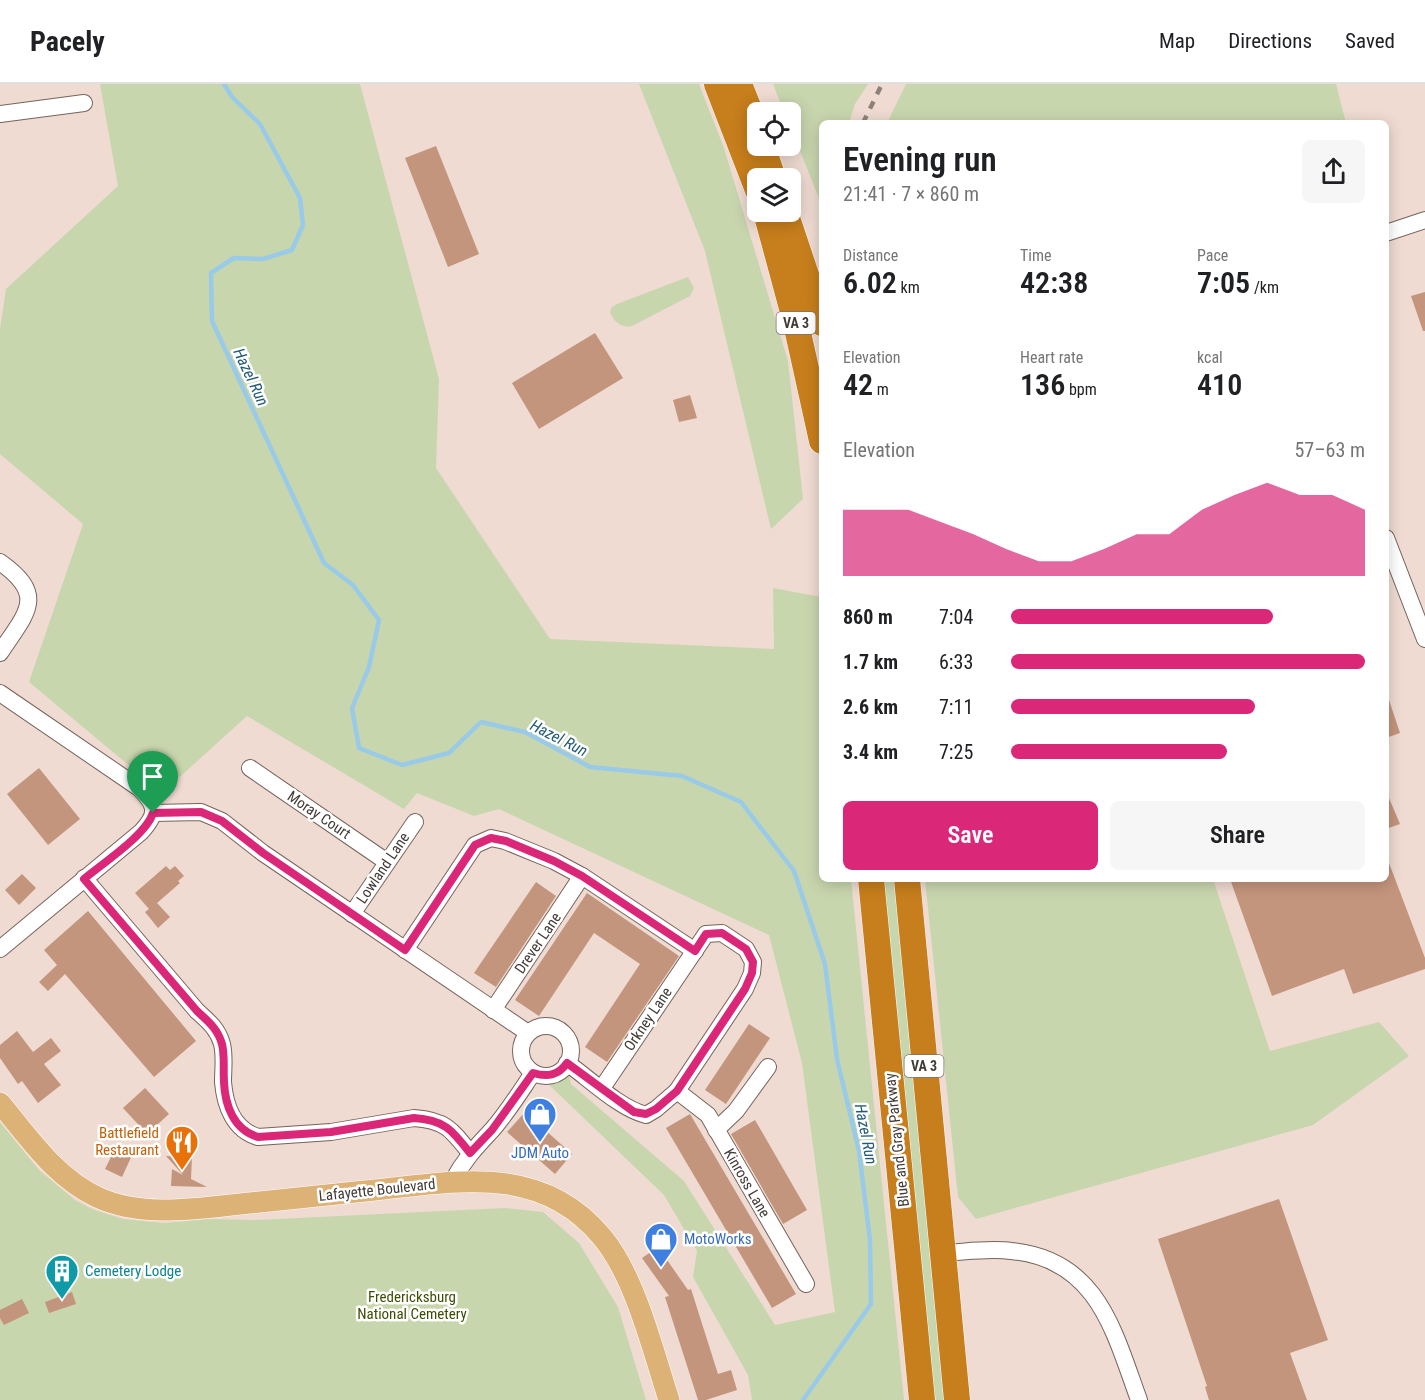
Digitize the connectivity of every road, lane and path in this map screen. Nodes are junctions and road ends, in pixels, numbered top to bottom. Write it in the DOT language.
graph roads {
  1 [pos="717,84"];
  2 [pos="739,84"];
  3 [pos="84,103"];
  4 [pos="747,104"];
  5 [pos="0,114"];
  6 [pos="749,168"];
  7 [pos="1425,220"];
  8 [pos="769,222"];
  9 [pos="788,222"];
  10 [pos="1389,233"];
  11 [pos="819,314"];
  12 [pos="819,427"];
  13 [pos="1389,546"];
  14 [pos="0,562"];
  15 [pos="1425,639"];
  16 [pos="0,653"];
  17 [pos="0,693"];
  18 [pos="250,768"];
  19 [pos="153,813"];
  20 [pos="415,822"];
  21 [pos="387,861"];
  22 [pos="582,876"];
  23 [pos="84,879"];
  24 [pos="872,882"];
  25 [pos="907,882"];
  26 [pos="352,914"];
  27 [pos="0,949"];
  28 [pos="405,950"];
  29 [pos="695,951"];
  30 [pos="494,1010"];
  31 [pos="528,1033"];
  32 [pos="567,1063"];
  33 [pos="768,1067"];
  34 [pos="533,1073"];
  35 [pos="602,1088"];
  36 [pos="677,1091"];
  37 [pos="0,1103"];
  38 [pos="716,1130"];
  39 [pos="470,1153"];
  40 [pos="452,1182"];
  41 [pos="943,1253"];
  42 [pos="806,1284"];
  43 [pos="669,1400"];
  44 [pos="922,1400"];
  45 [pos="957,1400"];
  46 [pos="1139,1400"];
  1 -- 6 [label="highway"];
  2 -- 4 [label="highway"];
  3 -- 5 [label="street"];
  7 -- 10 [label="street"];
  8 -- 12 [label="highway, VA 3"];
  9 -- 11 [label="highway, VA 3"];
  13 -- 15 [label="street"];
  14 -- 16 [label="street"];
  17 -- 19 [label="street"];
  18 -- 21 [label="street, Moray Court"];
  19 -- 23 [label="street"];
  19 -- 26 [label="street"];
  20 -- 21 [label="street, Lowland Lane"];
  21 -- 26 [label="street, Lowland Lane"];
  22 -- 28 [label="street"];
  22 -- 29 [label="street"];
  22 -- 30 [label="street, Drever Lane"];
  23 -- 27 [label="street"];
  23 -- 39 [label="street"];
  24 -- 44 [label="highway, Blue and Gray Parkway / VA 3"];
  25 -- 41 [label="highway, VA 3"];
  26 -- 28 [label="street"];
  28 -- 30 [label="street"];
  29 -- 35 [label="street, Orkney Lane"];
  29 -- 36 [label="street, Orkney Lane"];
  30 -- 31 [label="street"];
  31 -- 32 [label="street"];
  31 -- 34 [label="street"];
  32 -- 34 [label="street"];
  32 -- 35 [label="street"];
  33 -- 38 [label="street"];
  34 -- 39 [label="street"];
  35 -- 36 [label="street"];
  36 -- 38 [label="street, Kinross Lane"];
  37 -- 40 [label="main road, Lafayette Boulevard"];
  38 -- 42 [label="street, Kinross Lane"];
  39 -- 40 [label="street"];
  40 -- 43 [label="main road, Lafayette Boulevard"];
  41 -- 45 [label="highway, VA 3"];
  41 -- 46 [label="street"];
}
